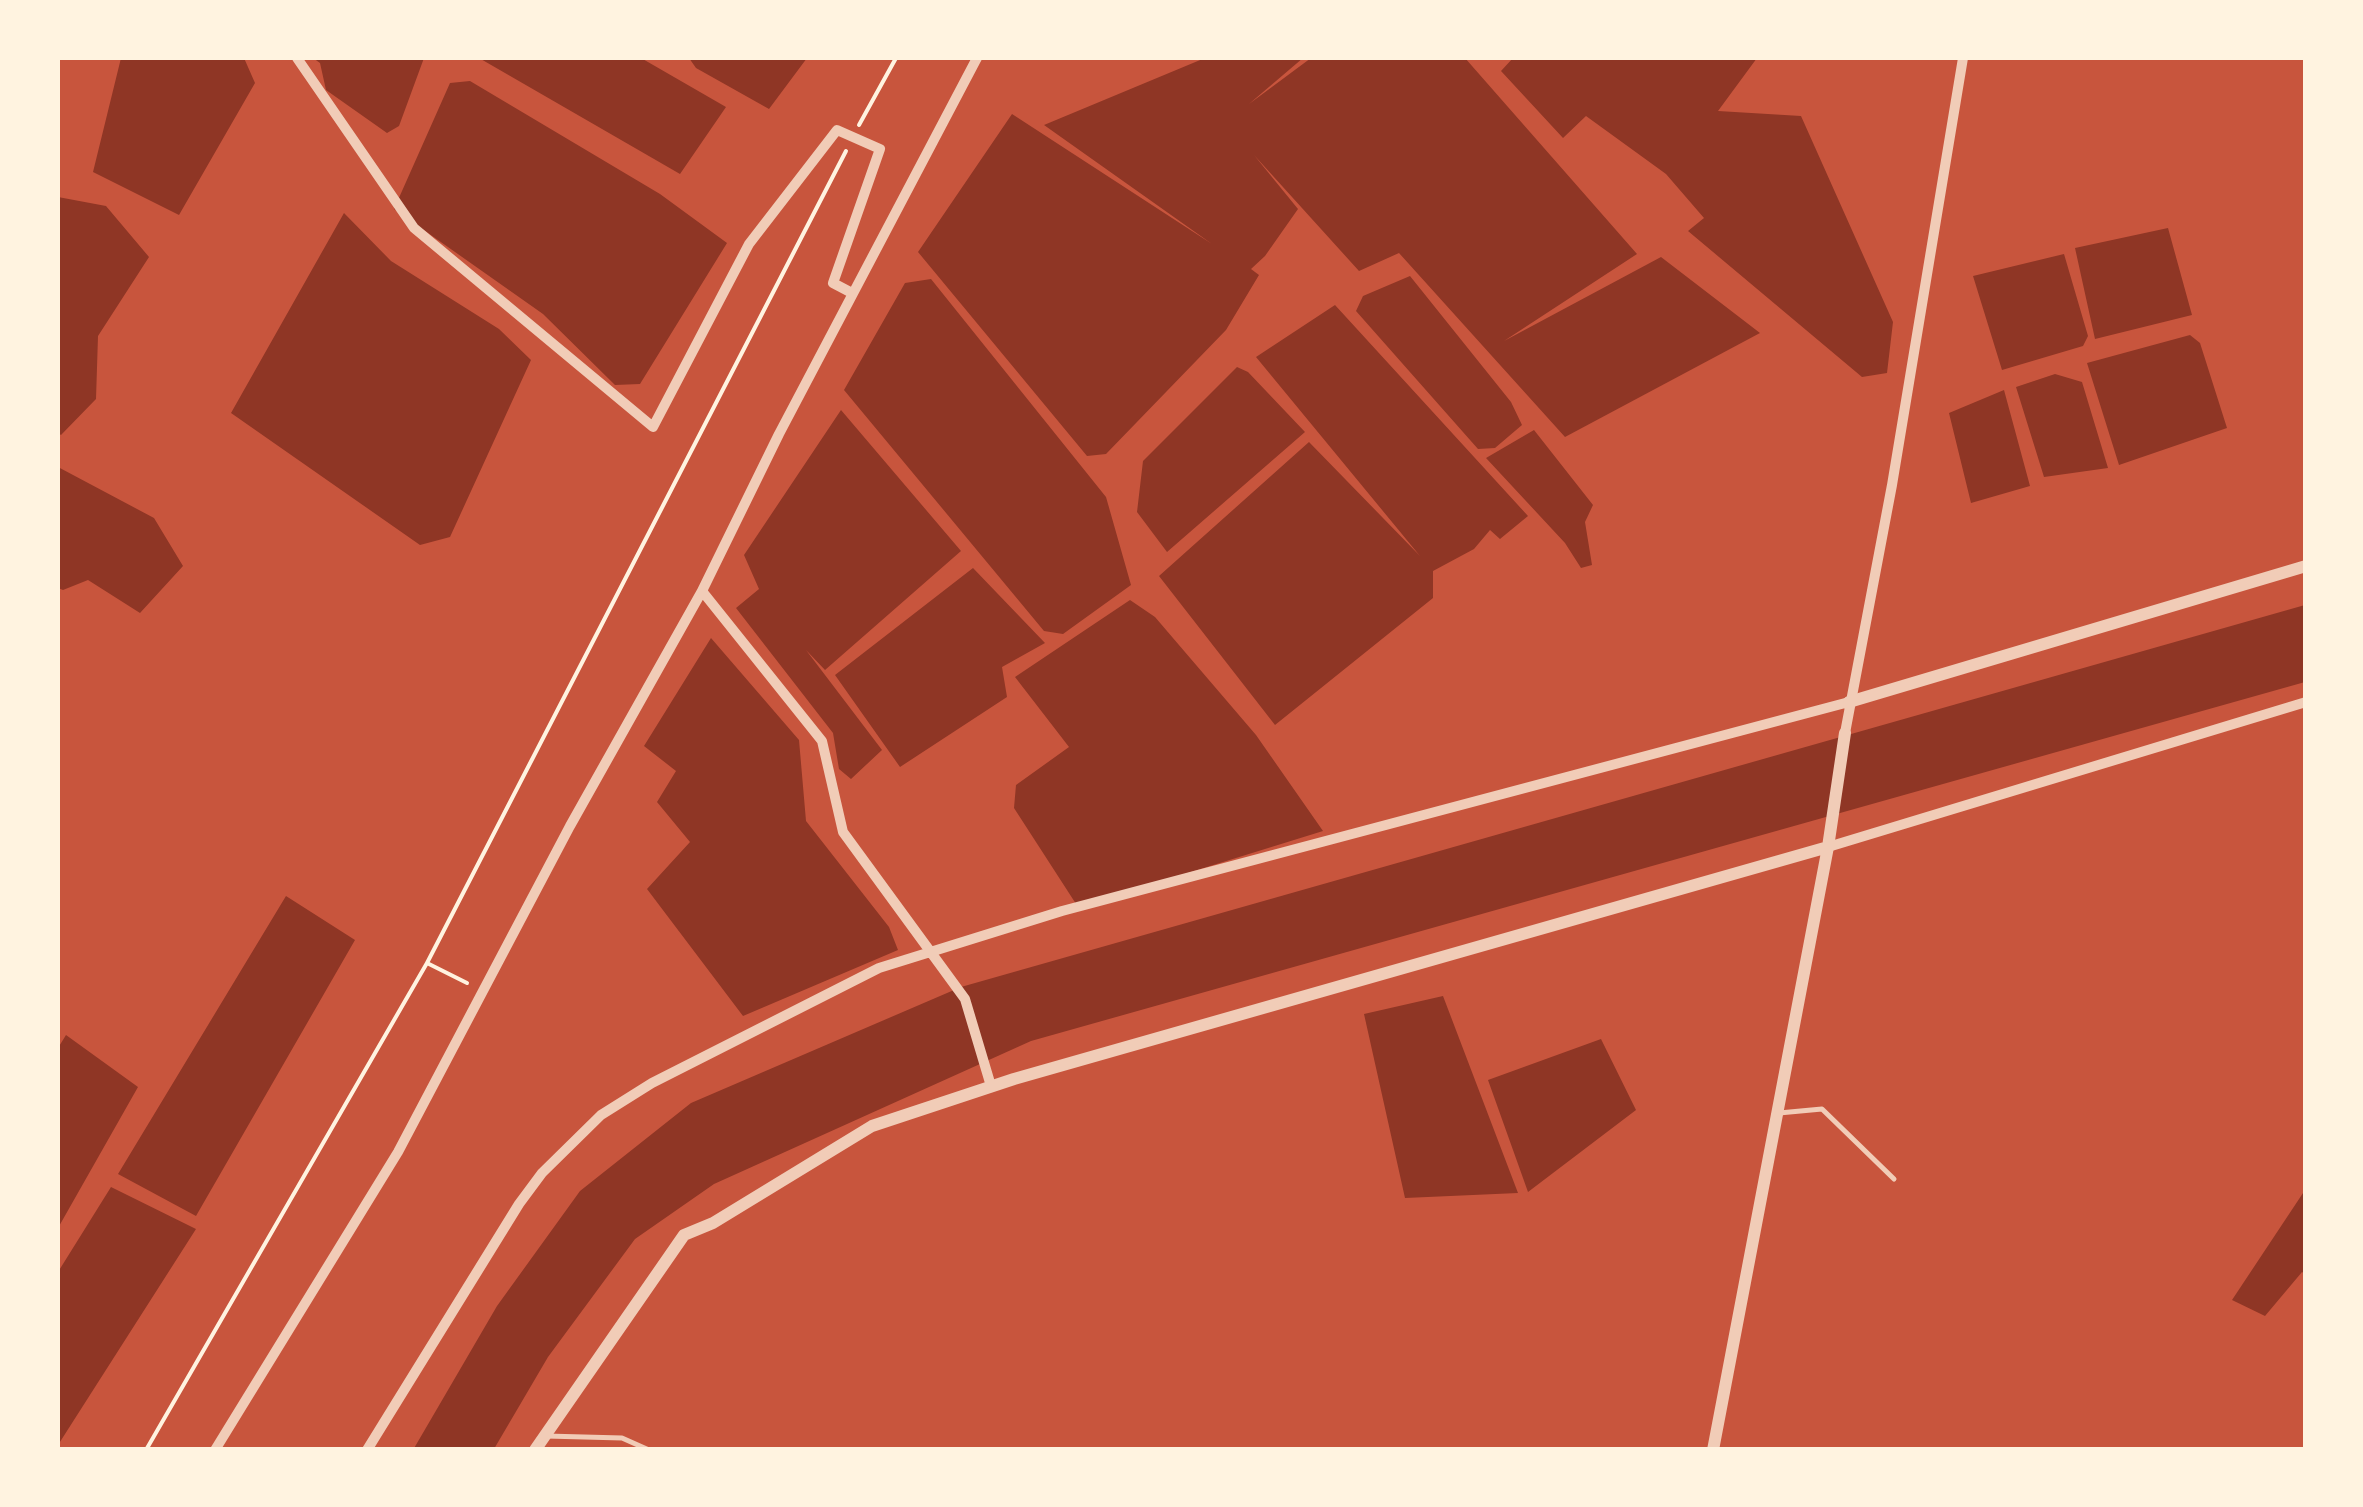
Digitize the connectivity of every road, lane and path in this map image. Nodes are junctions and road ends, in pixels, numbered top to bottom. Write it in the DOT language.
graph roads {
  1 [pos="297,58"];
  2 [pos="896,58"];
  3 [pos="977,58"];
  4 [pos="1964,58"];
  5 [pos="854,134"];
  6 [pos="852,293"];
  7 [pos="2306,566"];
  8 [pos="702,590"];
  9 [pos="1849,702"];
  10 [pos="2306,702"];
  11 [pos="1844,733"];
  12 [pos="1828,848"];
  13 [pos="935,954"];
  14 [pos="427,963"];
  15 [pos="484,991"];
  16 [pos="991,1086"];
  17 [pos="1776,1114"];
  18 [pos="1894,1179"];
  19 [pos="542,1436"];
  20 [pos="146,1450"];
  21 [pos="215,1450"];
  22 [pos="366,1450"];
  23 [pos="535,1450"];
  24 [pos="649,1450"];
  25 [pos="1713,1450"];
  1 -- 5 [label="street"];
  2 -- 5 [label="path"];
  3 -- 6 [label="street"];
  4 -- 9 [label="street"];
  5 -- 6 [label="street"];
  5 -- 14 [label="path"];
  6 -- 8 [label="street"];
  7 -- 9 [label="street"];
  8 -- 13 [label="street"];
  8 -- 15 [label="street"];
  9 -- 11 [label="street"];
  9 -- 13 [label="street"];
  10 -- 12 [label="street"];
  11 -- 12 [label="street"];
  12 -- 16 [label="street"];
  12 -- 17 [label="street"];
  13 -- 16 [label="street"];
  13 -- 22 [label="street"];
  14 -- 15 [label="path"];
  14 -- 20 [label="path"];
  15 -- 21 [label="street"];
  16 -- 19 [label="street"];
  17 -- 18 [label="lane"];
  17 -- 25 [label="street"];
  19 -- 23 [label="street"];
  19 -- 24 [label="lane"];
}
